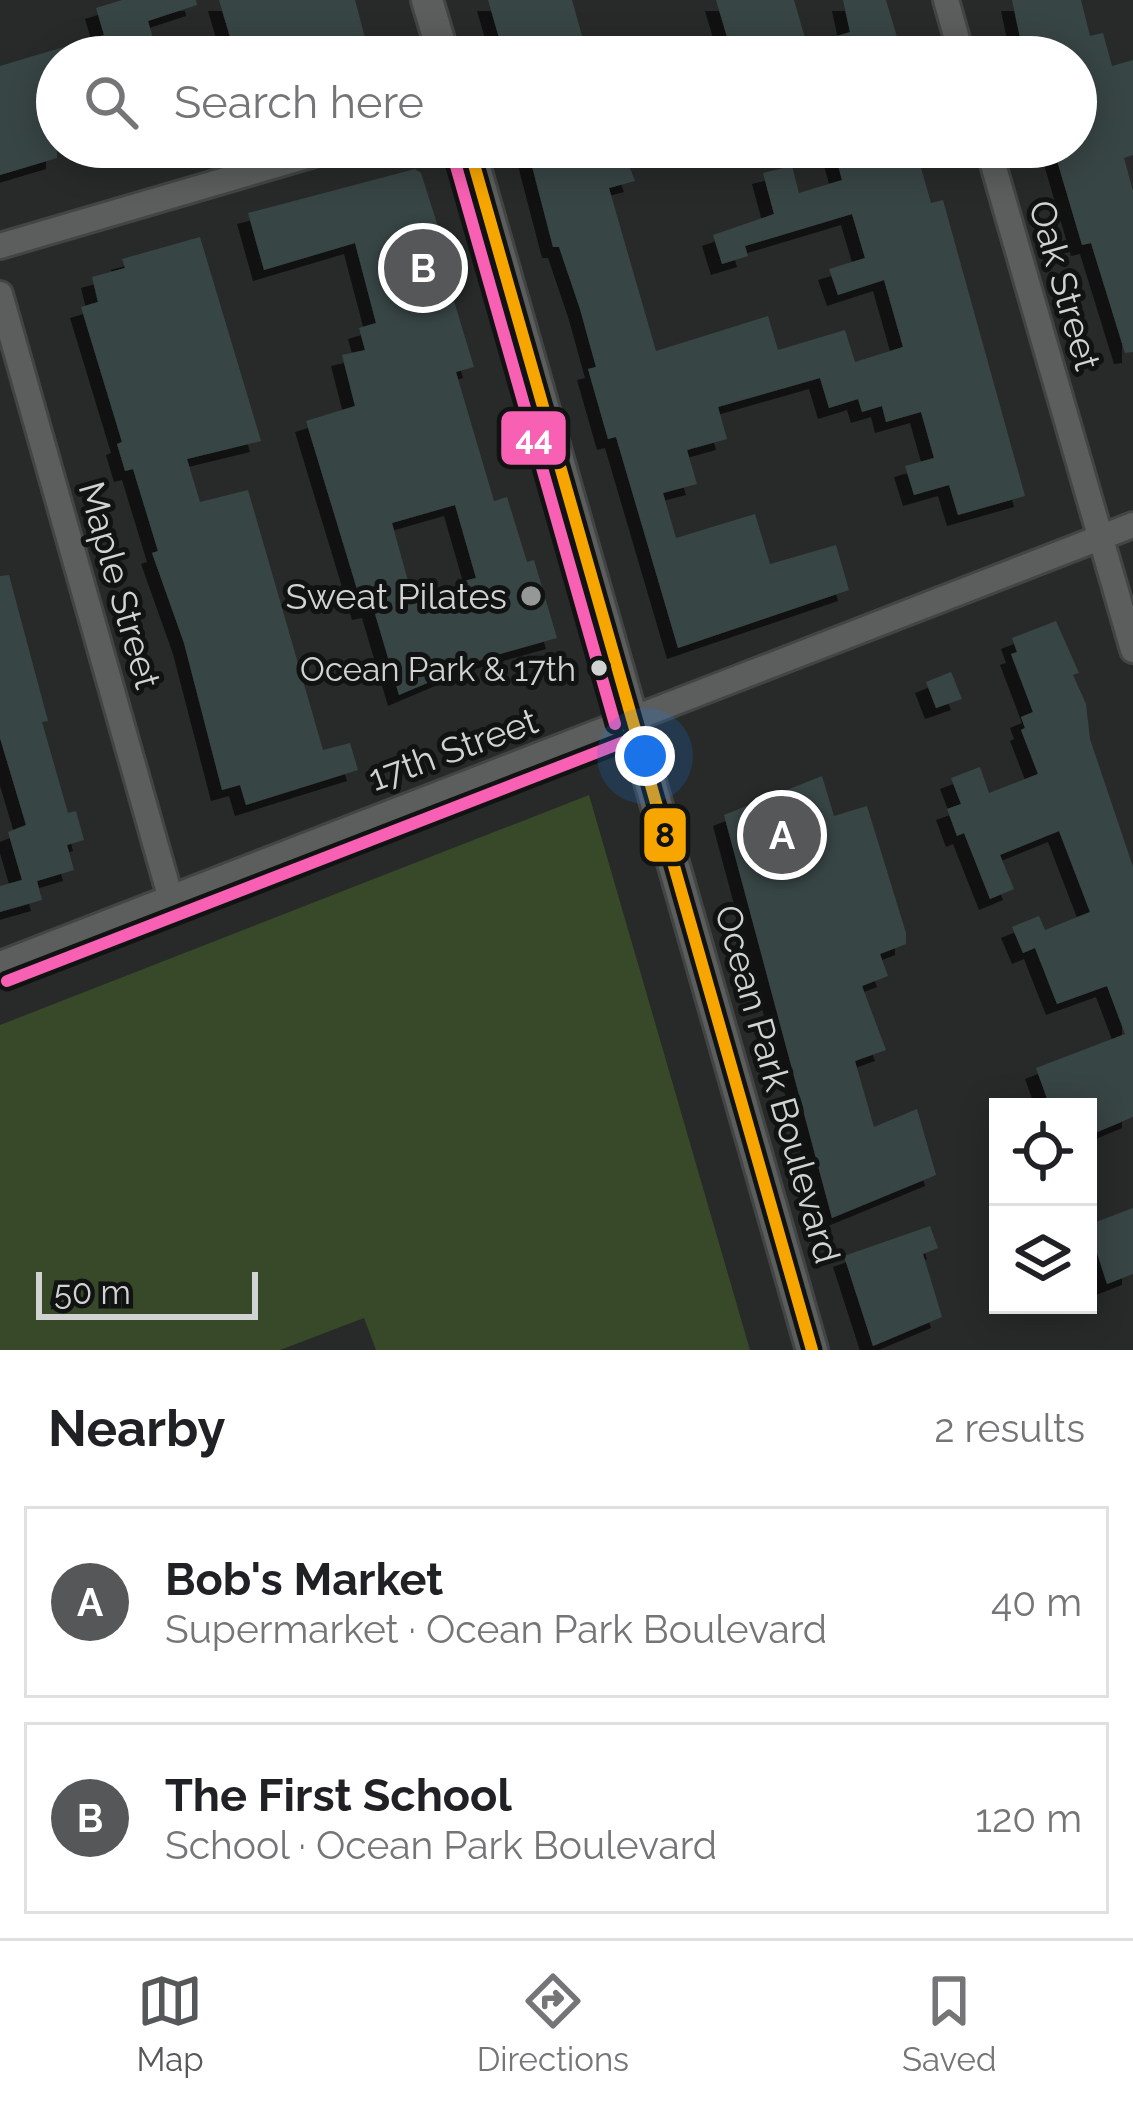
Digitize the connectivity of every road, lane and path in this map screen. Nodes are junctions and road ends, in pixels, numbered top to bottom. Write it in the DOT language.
graph roads {
  1 [pos="427,0"];
  2 [pos="946,0"];
  3 [pos="438,36"];
  4 [pos="956,36"];
  5 [pos="266,168"];
  6 [pos="475,168"];
  7 [pos="994,168"];
  8 [pos="0,246"];
  9 [pos="0,294"];
  10 [pos="1133,525"];
  11 [pos="1101,537"];
  12 [pos="1133,650"];
  13 [pos="632,719"];
  14 [pos="170,896"];
  15 [pos="0,964"];
  16 [pos="812,1350"];
  1 -- 3 [label="street"];
  2 -- 4 [label="street"];
  5 -- 8 [label="street"];
  6 -- 13 [label="street, Ocean Park Boulevard"];
  7 -- 11 [label="street, Oak Street"];
  9 -- 14 [label="street, Maple Street"];
  10 -- 11 [label="street, 17th Street"];
  11 -- 12 [label="street, Oak Street"];
  11 -- 13 [label="street, 17th Street"];
  13 -- 14 [label="street, 17th Street"];
  13 -- 16 [label="street, Ocean Park Boulevard"];
  14 -- 15 [label="street, 17th Street"];
}
